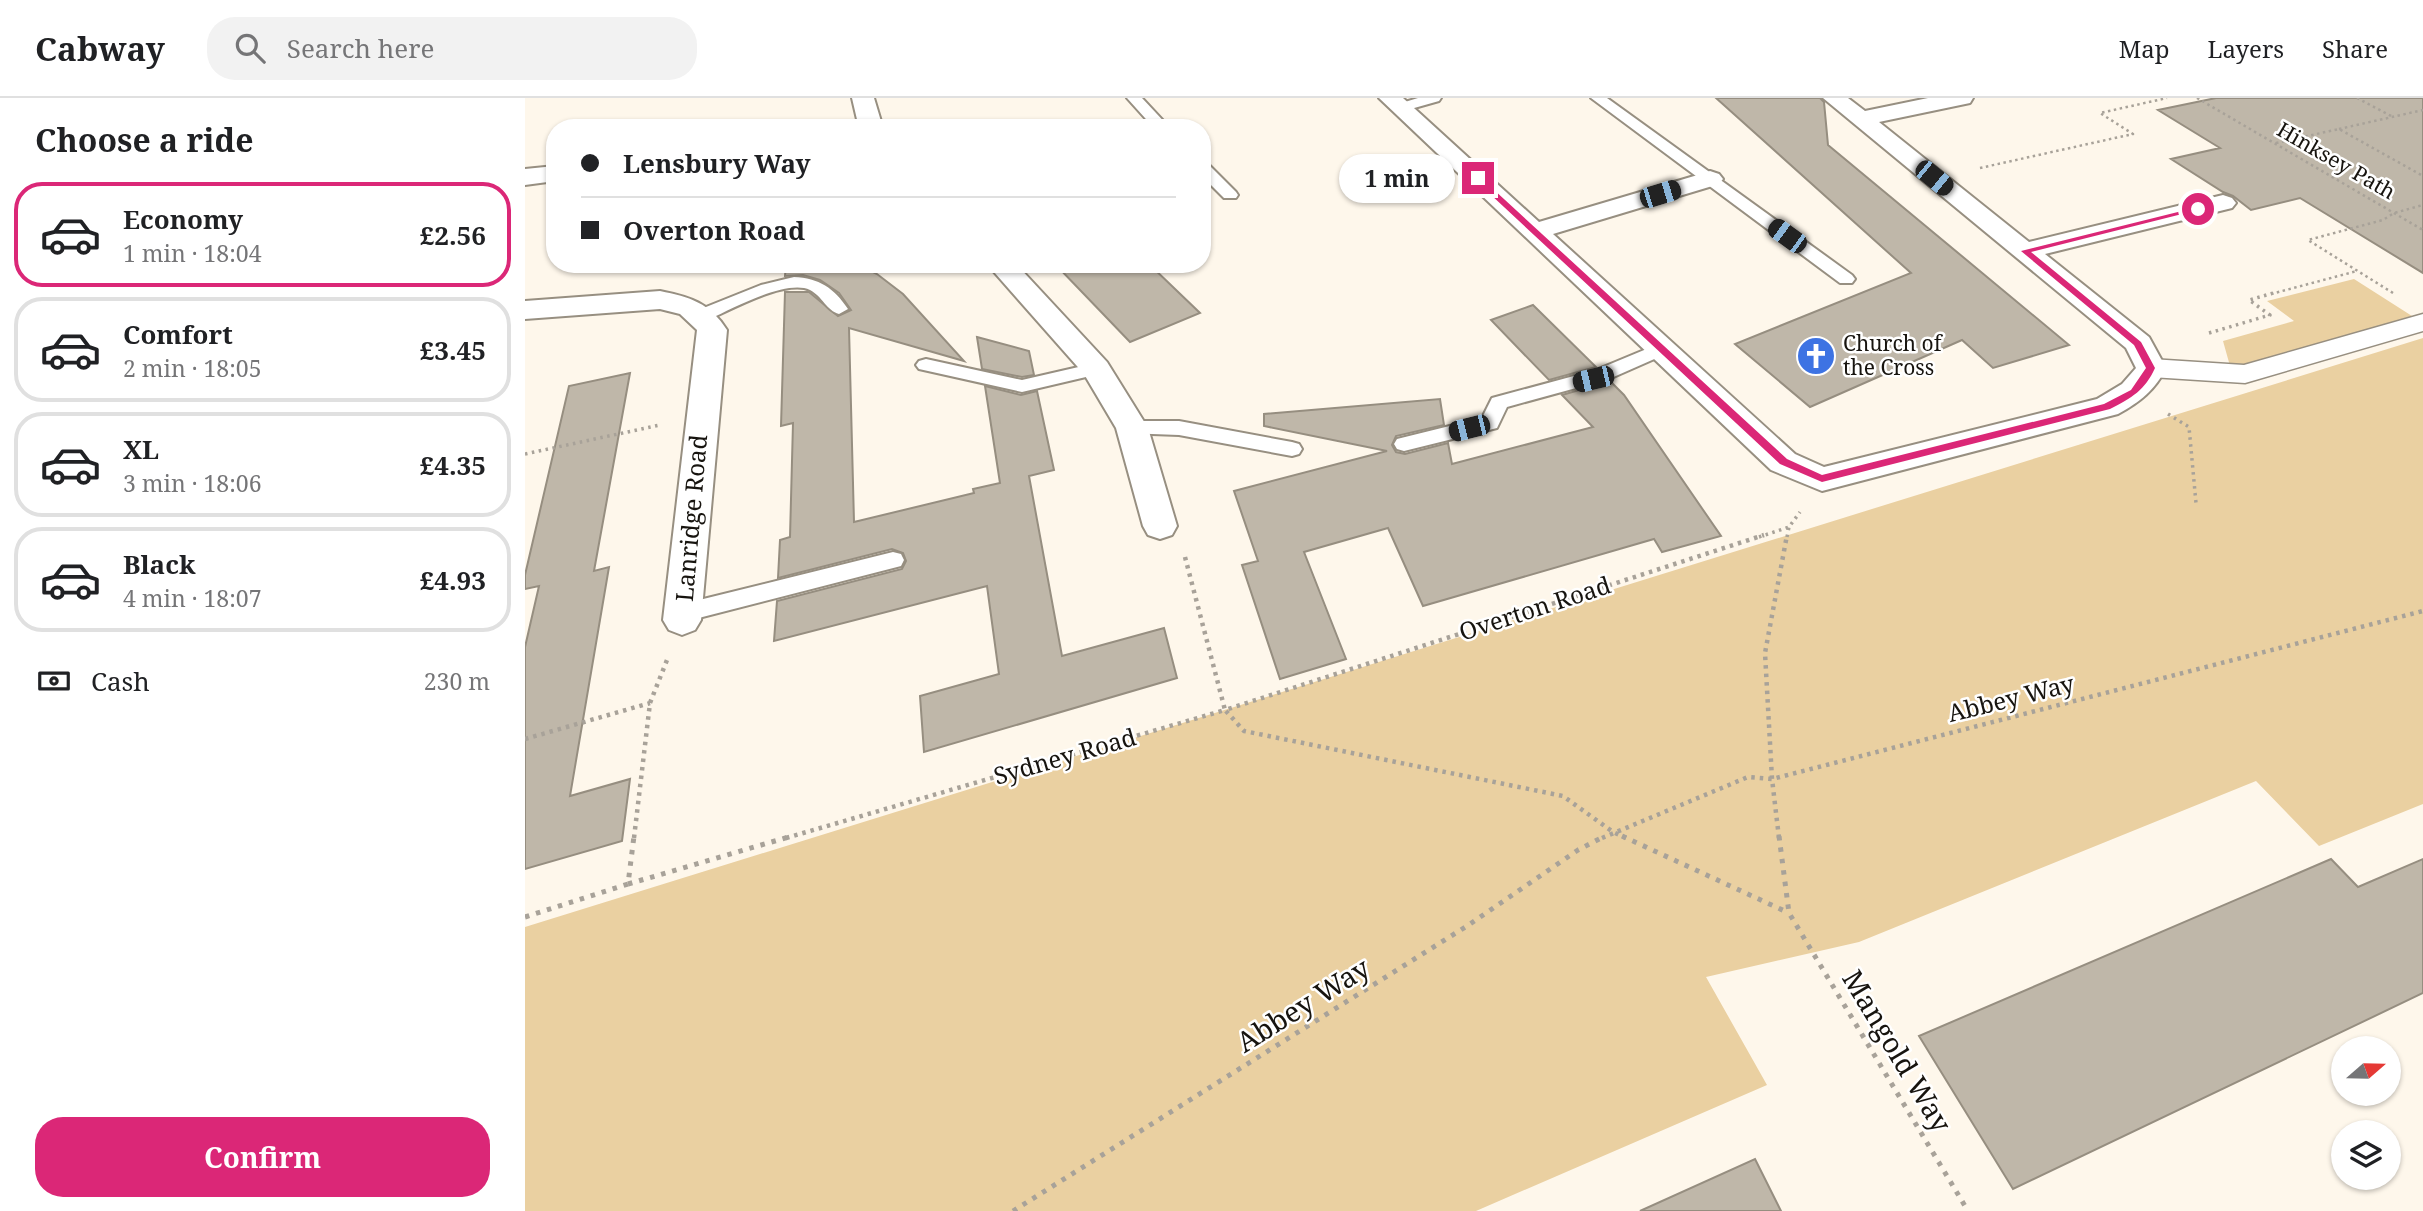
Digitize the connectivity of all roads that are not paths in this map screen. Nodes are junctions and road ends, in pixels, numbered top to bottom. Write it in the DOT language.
graph roads {
  1 [pos="863,98"];
  2 [pos="1134,98"];
  3 [pos="1434,98"];
  4 [pos="1598,98"];
  5 [pos="1834,98"];
  6 [pos="1962,98"];
  7 [pos="1395,103"];
  8 [pos="869,119"];
  9 [pos="1154,119"];
  10 [pos="1860,119"];
  11 [pos="546,174"];
  12 [pos="1211,176"];
  13 [pos="525,177"];
  14 [pos="1710,179"];
  15 [pos="1230,195"];
  16 [pos="2223,203"];
  17 [pos="1536,231"];
  18 [pos="2025,251"];
  19 [pos="1009,273"];
  20 [pos="1846,279"];
  21 [pos="839,309"];
  22 [pos="525,310"];
  23 [pos="703,315"];
  24 [pos="2423,322"];
  25 [pos="1661,349"];
  26 [pos="926,365"];
  27 [pos="1096,369"];
  28 [pos="2143,380"];
  29 [pos="1132,428"];
  30 [pos="1404,444"];
  31 [pos="1292,449"];
  32 [pos="1160,526"];
  33 [pos="893,559"];
  34 [pos="683,616"];
  1 -- 8 [label="street"];
  2 -- 9 [label="lane"];
  3 -- 7 [label="lane"];
  4 -- 14 [label="lane"];
  5 -- 10 [label="street"];
  6 -- 10 [label="street"];
  7 -- 17 [label="street"];
  10 -- 18 [label="street"];
  11 -- 13 [label="street"];
  12 -- 15 [label="lane"];
  14 -- 17 [label="street"];
  14 -- 20 [label="lane"];
  16 -- 18 [label="street"];
  17 -- 25 [label="street"];
  18 -- 28 [label="street"];
  19 -- 27 [label="street"];
  21 -- 23 [label="lane"];
  22 -- 23 [label="street"];
  23 -- 34 [label="street, Lanridge Road"];
  24 -- 28 [label="street"];
  25 -- 28 [label="street"];
  25 -- 30 [label="lane"];
  26 -- 27 [label="lane"];
  27 -- 29 [label="street"];
  29 -- 31 [label="lane"];
  29 -- 32 [label="street"];
  33 -- 34 [label="lane"];
}
